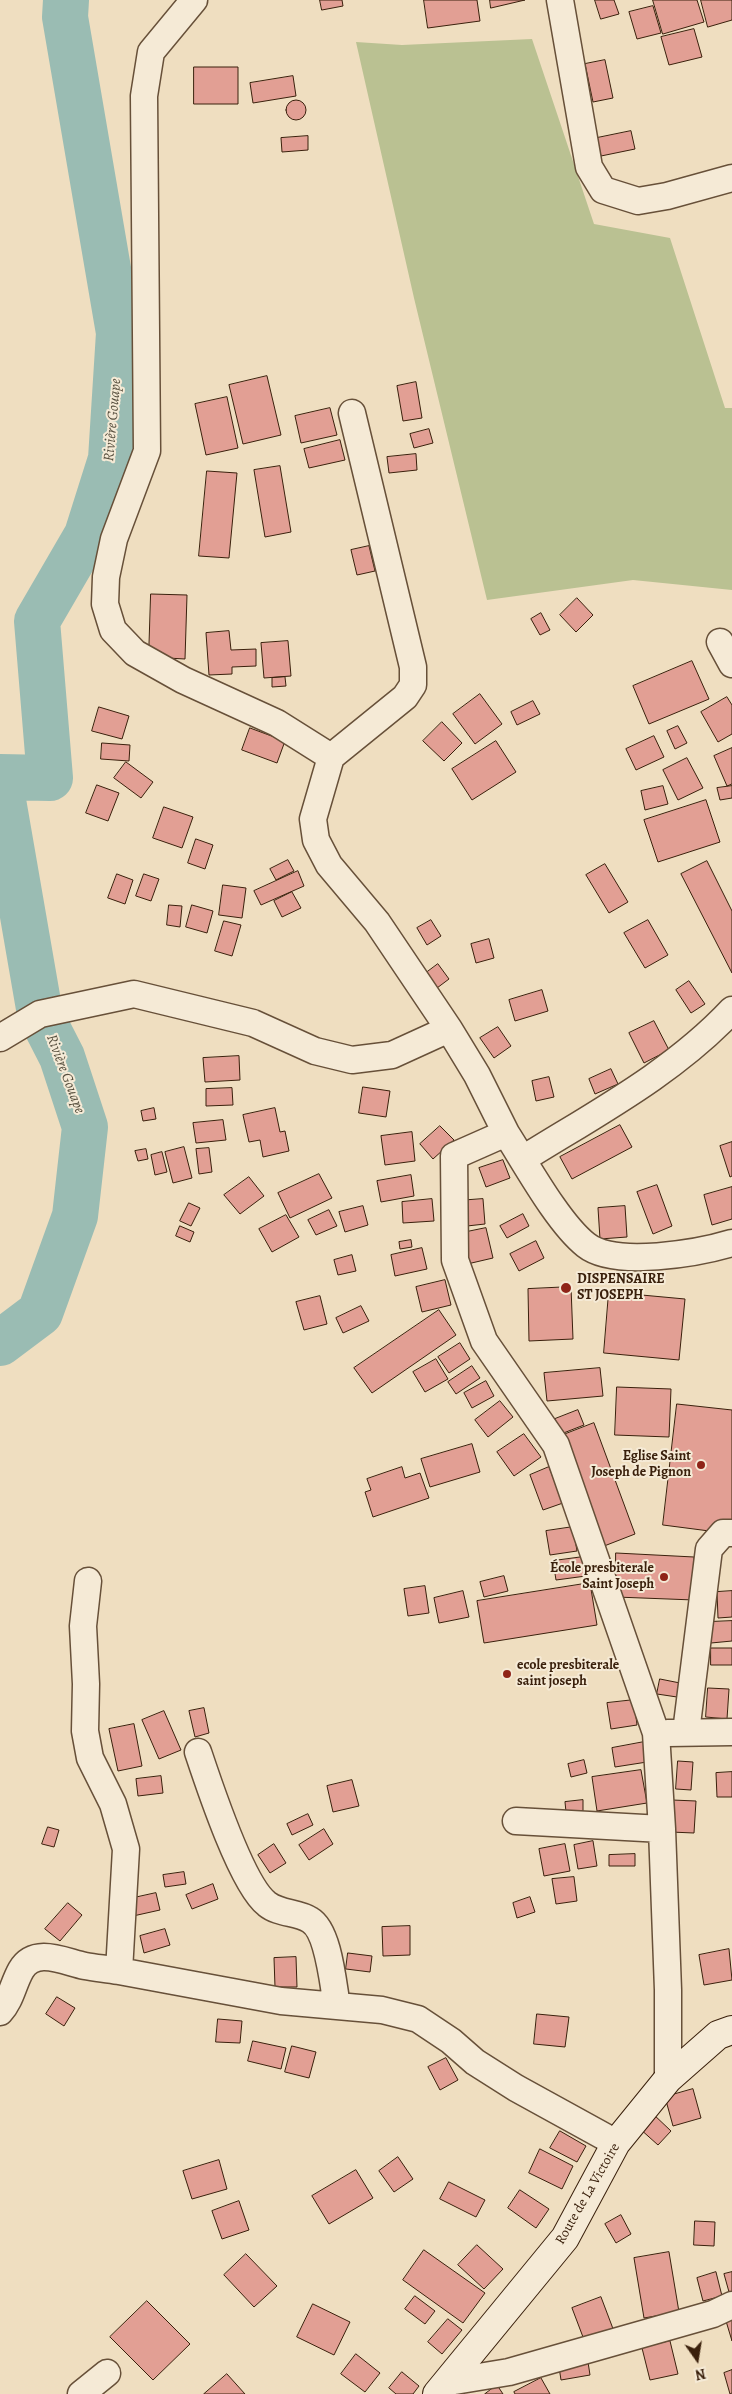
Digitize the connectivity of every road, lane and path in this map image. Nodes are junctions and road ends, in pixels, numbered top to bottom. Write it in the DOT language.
graph roads {
  1 [pos="194,0"];
  2 [pos="560,0"];
  3 [pos="732,178"];
  4 [pos="352,413"];
  5 [pos="331,757"];
  6 [pos="732,1010"];
  7 [pos="449,1029"];
  8 [pos="0,1038"];
  9 [pos="506,1132"];
  10 [pos="522,1159"];
  11 [pos="730,1250"];
  12 [pos="732,1533"];
  13 [pos="88,1581"];
  14 [pos="686,1732"];
  15 [pos="732,1732"];
  16 [pos="656,1733"];
  17 [pos="198,1752"];
  18 [pos="516,1821"];
  19 [pos="662,1829"];
  20 [pos="119,1971"];
  21 [pos="337,2006"];
  22 [pos="0,2012"];
  23 [pos="732,2030"];
  24 [pos="668,2079"];
  25 [pos="616,2144"];
  26 [pos="732,2305"];
  27 [pos="107,2373"];
  28 [pos="442,2388"];
  29 [pos="81,2394"];
  1 -- 5 [label="street"];
  2 -- 3 [label="street"];
  4 -- 5 [label="street"];
  5 -- 7 [label="street"];
  6 -- 10 [label="street"];
  7 -- 8 [label="street"];
  7 -- 9 [label="street"];
  9 -- 10 [label="street"];
  9 -- 16 [label="street"];
  10 -- 11 [label="street"];
  12 -- 14 [label="street"];
  13 -- 20 [label="street"];
  14 -- 15 [label="street"];
  14 -- 16 [label="street"];
  16 -- 19 [label="street"];
  17 -- 21 [label="street"];
  18 -- 19 [label="street"];
  19 -- 24 [label="street"];
  20 -- 21 [label="street"];
  20 -- 22 [label="street"];
  21 -- 25 [label="street"];
  23 -- 24 [label="street, Route de La Victoire"];
  24 -- 25 [label="street, Route de La Victoire"];
  25 -- 28 [label="street, Route de La Victoire"];
  26 -- 28 [label="street"];
  27 -- 29 [label="street"];
}
